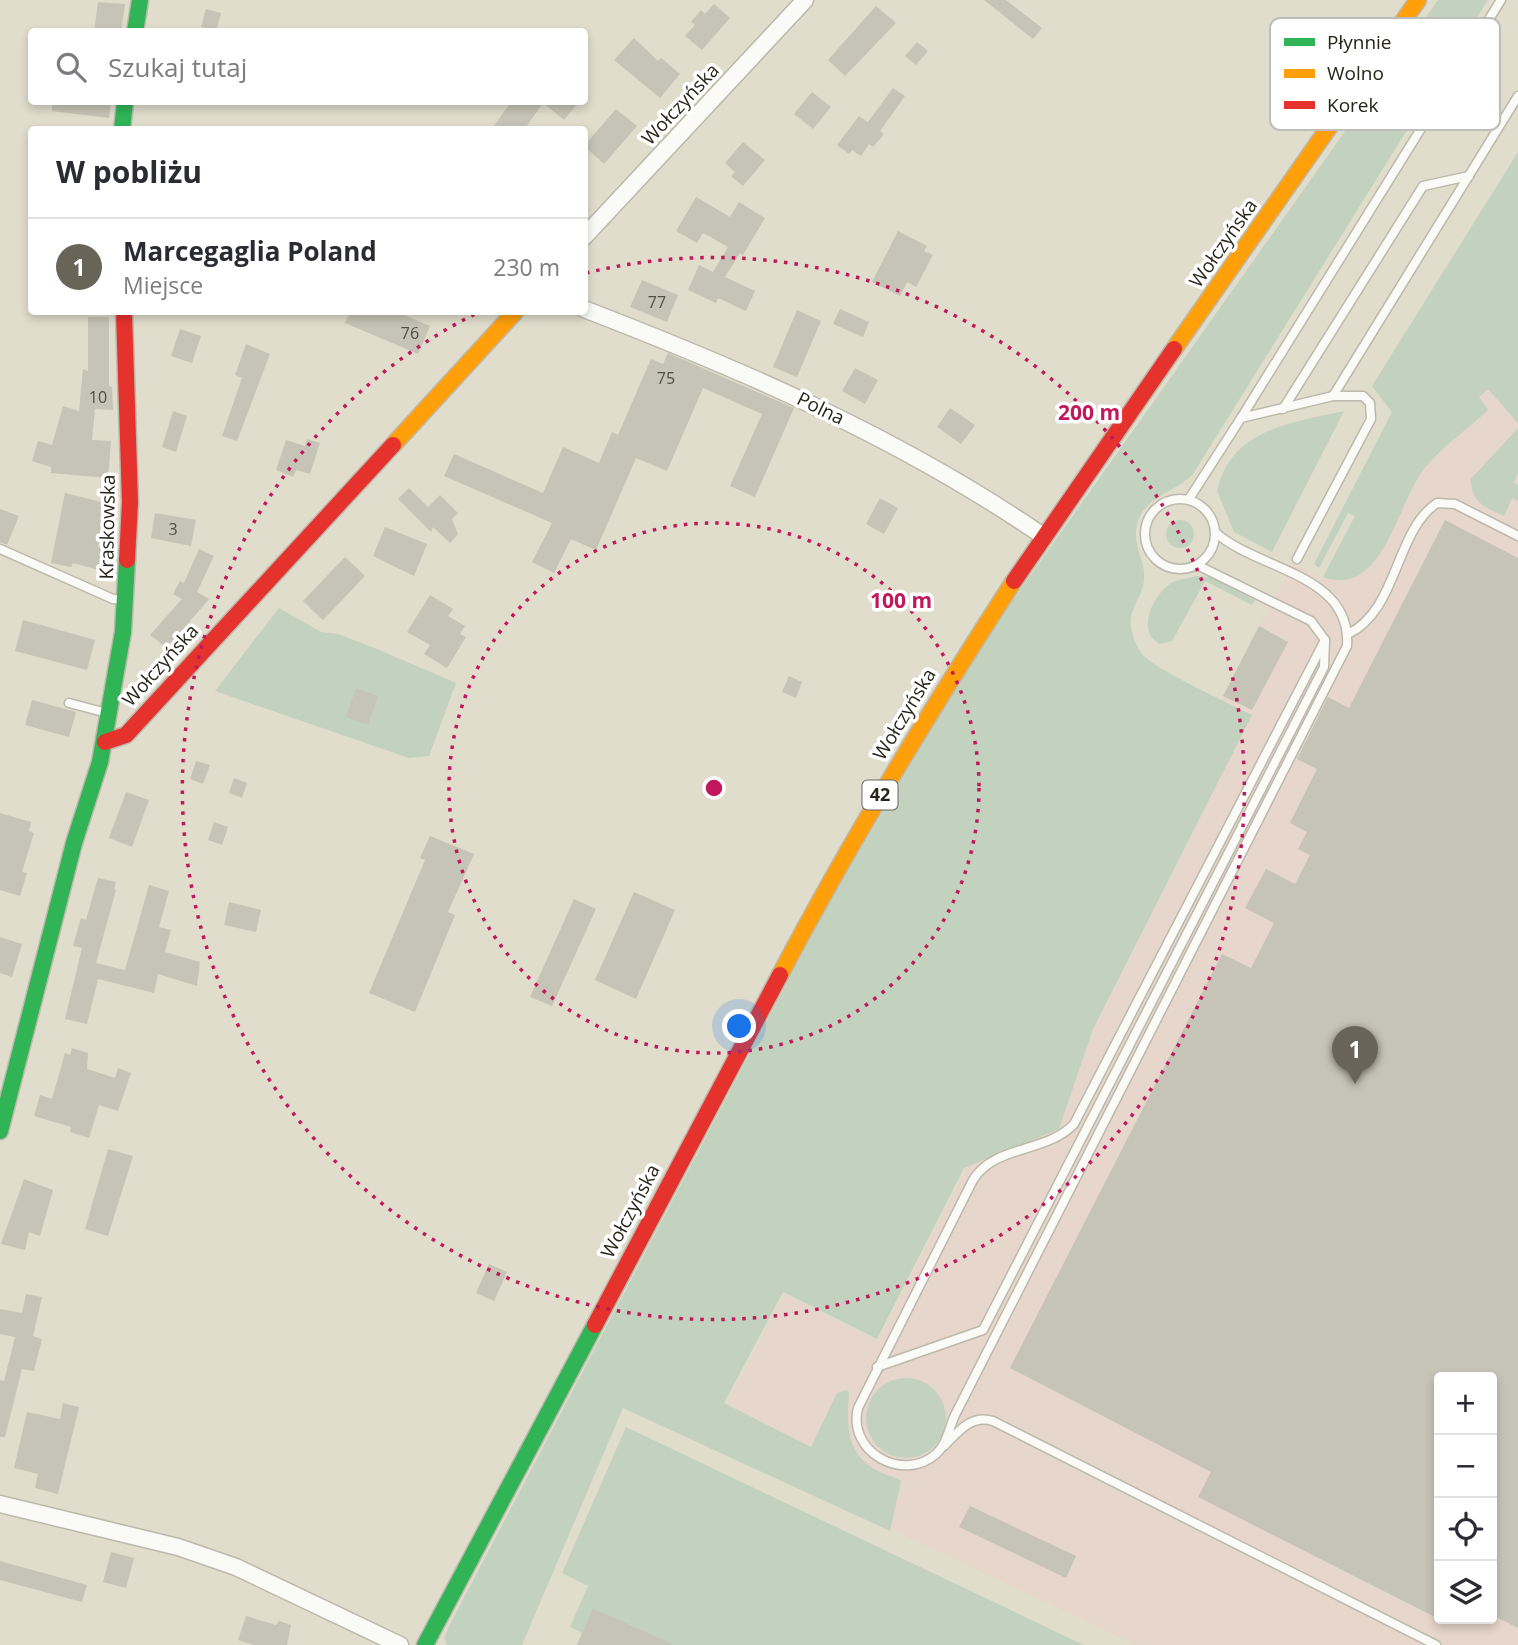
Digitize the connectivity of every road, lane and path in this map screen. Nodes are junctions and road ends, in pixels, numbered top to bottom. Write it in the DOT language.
graph roads {
  1 [pos="140,0"];
  2 [pos="1419,0"];
  3 [pos="1501,0"];
  4 [pos="799,2"];
  5 [pos="1406,18"];
  6 [pos="1490,18"];
  7 [pos="136,28"];
  8 [pos="1518,96"];
  9 [pos="125,105"];
  10 [pos="1500,125"];
  11 [pos="122,126"];
  12 [pos="1328,130"];
  13 [pos="1420,130"];
  14 [pos="1497,130"];
  15 [pos="1469,176"];
  16 [pos="588,233"];
  17 [pos="588,311"];
  18 [pos="124,315"];
  19 [pos="512,315"];
  20 [pos="1333,396"];
  21 [pos="1283,409"];
  22 [pos="1241,418"];
  23 [pos="1189,499"];
  24 [pos="1215,532"];
  25 [pos="1043,536"];
  26 [pos="1518,536"];
  27 [pos="0,549"];
  28 [pos="1297,559"];
  29 [pos="1197,565"];
  30 [pos="126,600"];
  31 [pos="1348,634"];
  32 [pos="1325,640"];
  33 [pos="69,703"];
  34 [pos="110,714"];
  35 [pos="105,742"];
  36 [pos="0,1131"];
  37 [pos="877,1367"];
  38 [pos="942,1448"];
  39 [pos="0,1504"];
  40 [pos="428,1644"];
  41 [pos="400,1645"];
  42 [pos="1436,1645"];
  1 -- 7 [label="main road"];
  2 -- 5 [label="main road, Wołczyńska / 42"];
  3 -- 6 [label="lane"];
  4 -- 16 [label="street, Wołczyńska"];
  8 -- 10 [label="lane"];
  9 -- 11 [label="main road"];
  12 -- 25 [label="main road, Wołczyńska / 42"];
  13 -- 22 [label="lane"];
  14 -- 15 [label="lane"];
  15 -- 20 [label="lane"];
  15 -- 21 [label="lane"];
  17 -- 25 [label="street, Polna"];
  18 -- 30 [label="main road, Kraskowska"];
  19 -- 35 [label="main road, Wołczyńska"];
  20 -- 21 [label="lane"];
  20 -- 28 [label="lane"];
  21 -- 22 [label="lane"];
  22 -- 23 [label="lane"];
  23 -- 24 [label="lane"];
  23 -- 29 [label="lane"];
  24 -- 29 [label="lane"];
  24 -- 31 [label="lane"];
  25 -- 40 [label="main road, Wołczyńska / 42"];
  26 -- 31 [label="lane"];
  27 -- 30 [label="lane"];
  29 -- 32 [label="lane"];
  30 -- 34 [label="main road, Kraskowska"];
  31 -- 38 [label="lane"];
  32 -- 37 [label="lane"];
  32 -- 37 [label="lane"];
  33 -- 34 [label="lane"];
  34 -- 35 [label="main road, Kraskowska"];
  35 -- 36 [label="main road"];
  37 -- 38 [label="lane"];
  38 -- 42 [label="lane"];
  39 -- 41 [label="street"];
}
